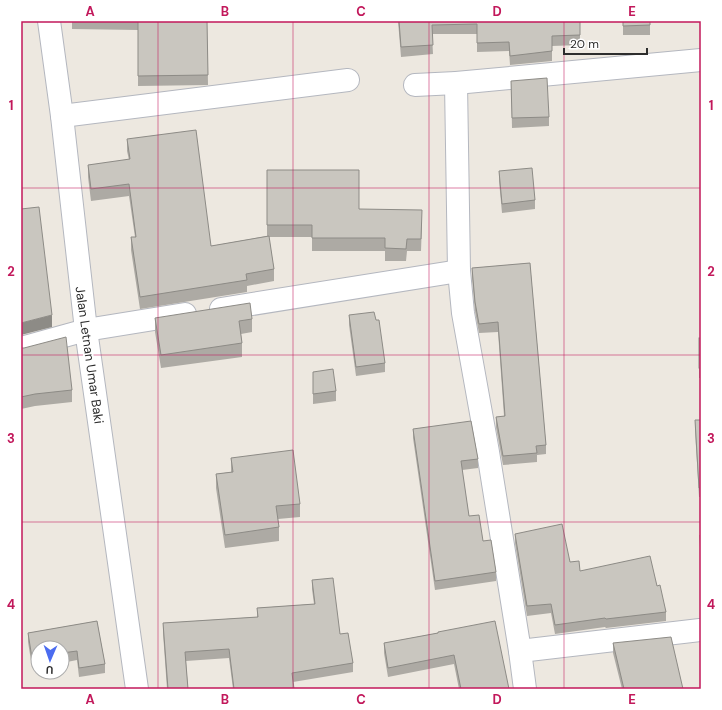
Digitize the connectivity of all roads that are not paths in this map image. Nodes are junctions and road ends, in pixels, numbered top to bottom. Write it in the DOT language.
graph roads {
  1 [pos="49,21"];
  2 [pos="701,60"];
  3 [pos="348,80"];
  4 [pos="456,83"];
  5 [pos="415,85"];
  6 [pos="62,116"];
  7 [pos="459,271"];
  8 [pos="86,330"];
  9 [pos="21,348"];
  10 [pos="700,630"];
  11 [pos="520,651"];
  12 [pos="137,689"];
  13 [pos="525,689"];
  1 -- 6 [label="street, Jalan Letnan Umar Baki"];
  2 -- 4 [label="street"];
  3 -- 6 [label="street"];
  4 -- 5 [label="street"];
  4 -- 7 [label="street"];
  6 -- 8 [label="street, Jalan Letnan Umar Baki"];
  7 -- 8 [label="street"];
  7 -- 11 [label="street"];
  8 -- 9 [label="street"];
  8 -- 12 [label="street, Jalan Letnan Umar Baki"];
  10 -- 11 [label="street"];
  11 -- 13 [label="street"];
}
